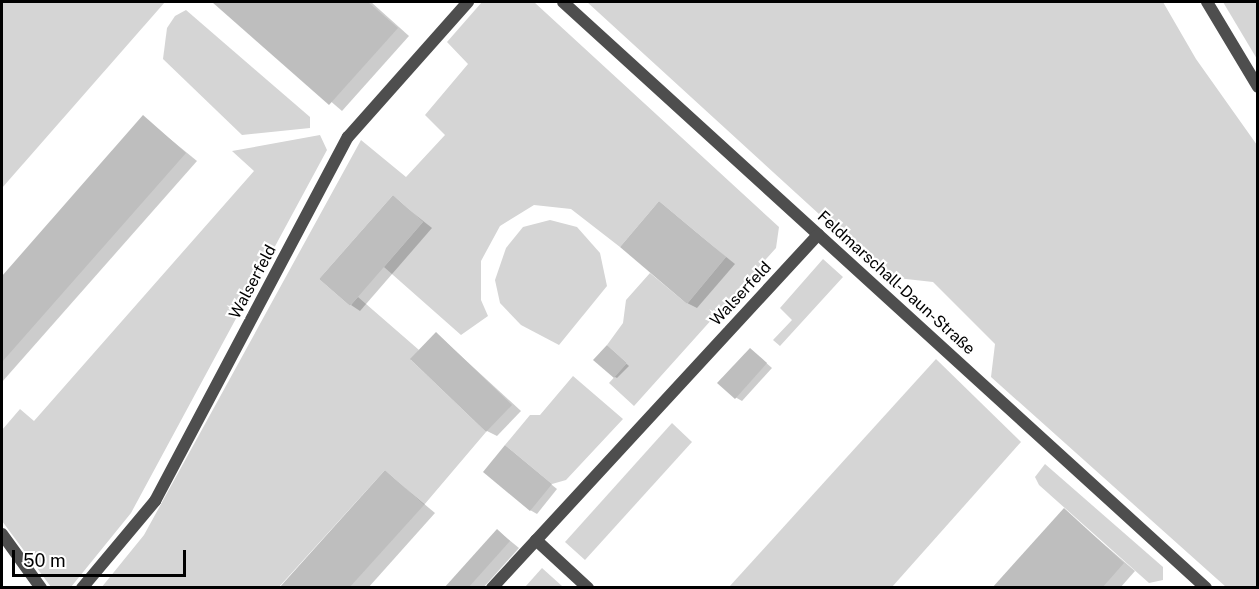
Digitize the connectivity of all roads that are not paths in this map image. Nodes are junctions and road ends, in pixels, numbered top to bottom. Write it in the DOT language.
graph roads {
  1 [pos="468,2"];
  2 [pos="563,2"];
  3 [pos="1207,2"];
  4 [pos="1257,87"];
  5 [pos="818,235"];
  6 [pos="2,534"];
  7 [pos="536,540"];
  8 [pos="41,588"];
  9 [pos="82,588"];
  10 [pos="492,588"];
  11 [pos="588,588"];
  12 [pos="1206,588"];
  1 -- 9 [label="street, Walserfeld"];
  2 -- 5 [label="street, Feldmarschall-Daun-Straße"];
  3 -- 4 [label="street"];
  5 -- 7 [label="street, Walserfeld"];
  5 -- 12 [label="street, Feldmarschall-Daun-Straße"];
  6 -- 8 [label="street"];
  7 -- 10 [label="street, Walserfeld"];
  7 -- 11 [label="street"];
}
